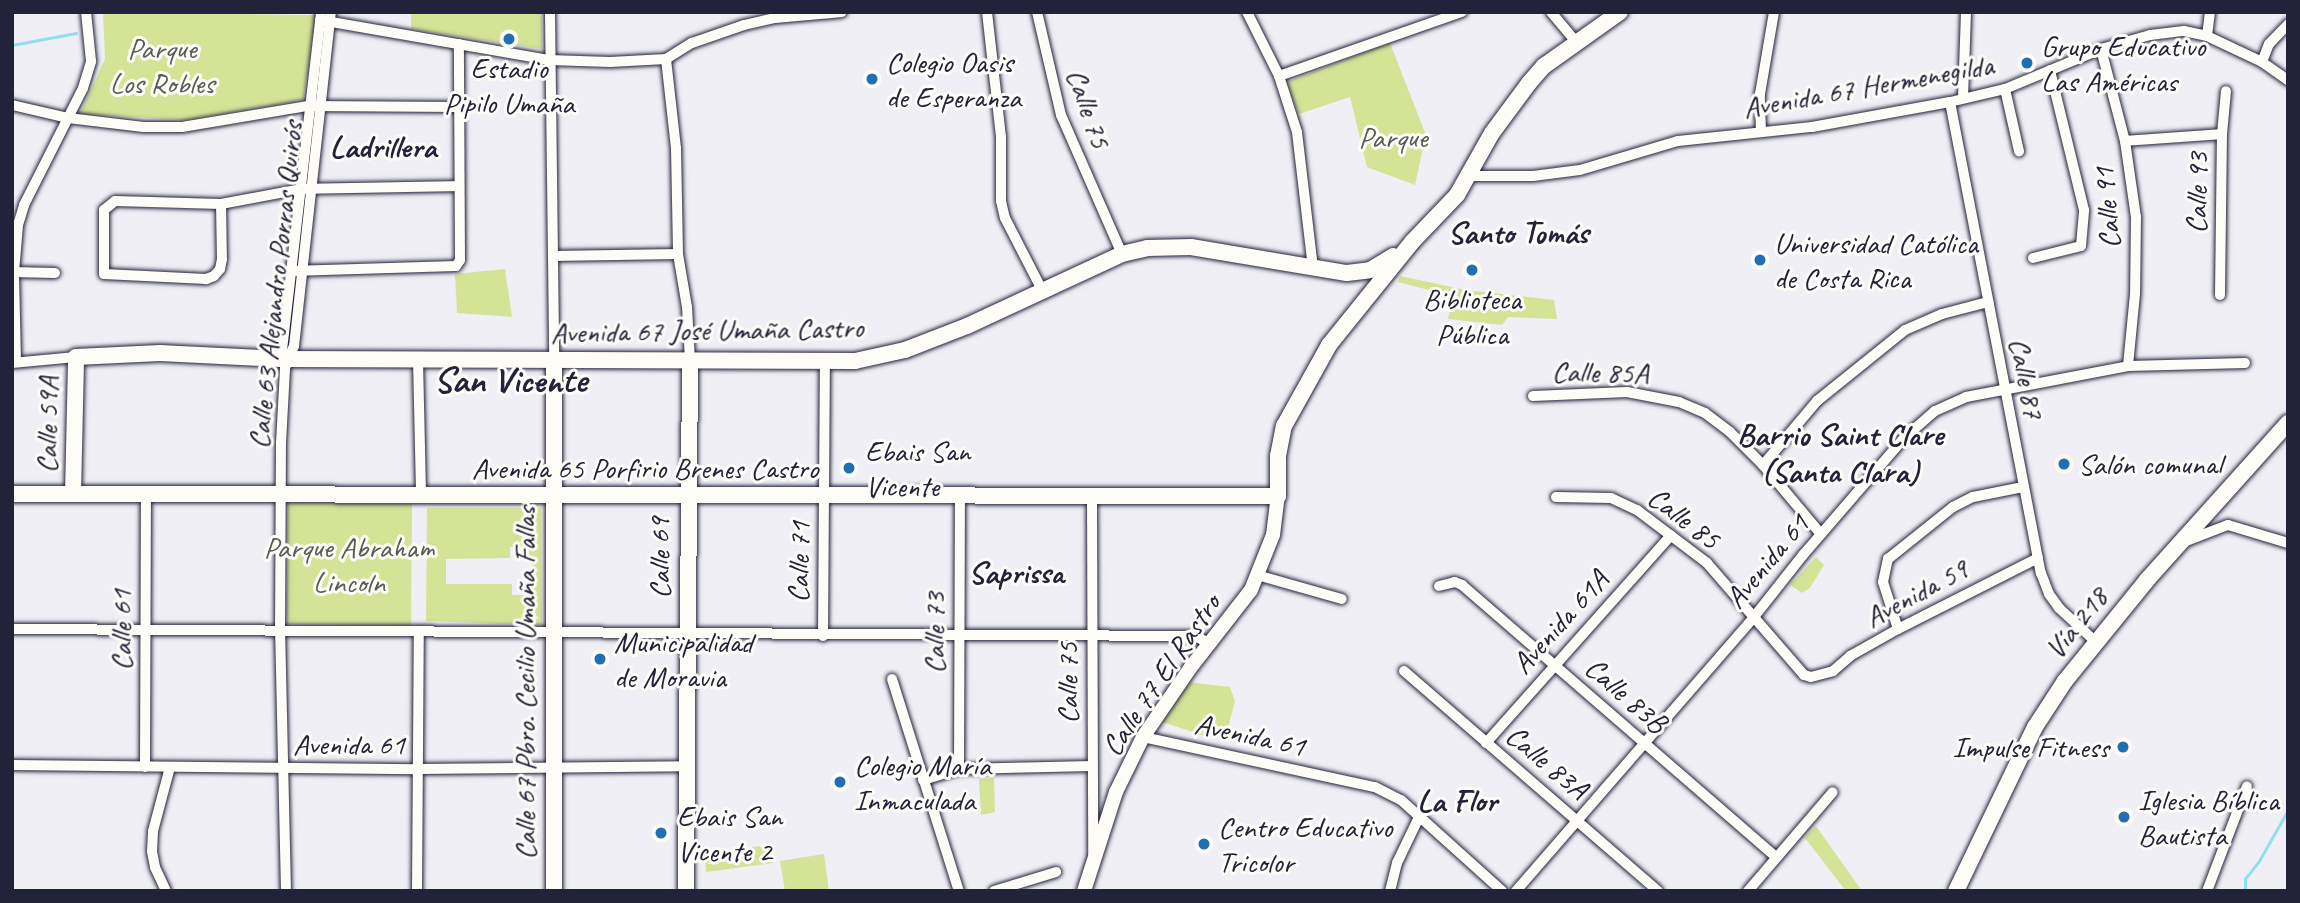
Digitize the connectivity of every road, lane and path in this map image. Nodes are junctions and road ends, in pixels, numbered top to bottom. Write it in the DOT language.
graph roads {
  1 [pos="86,12"];
  2 [pos="551,12"];
  3 [pos="842,12"];
  4 [pos="987,12"];
  5 [pos="1037,12"];
  6 [pos="1247,12"];
  7 [pos="1462,12"];
  8 [pos="1551,12"];
  9 [pos="1620,12"];
  10 [pos="1774,12"];
  11 [pos="1966,12"];
  12 [pos="2210,12"];
  13 [pos="326,17"];
  14 [pos="2288,24"];
  15 [pos="2207,36"];
  16 [pos="1577,43"];
  17 [pos="459,44"];
  18 [pos="2101,49"];
  19 [pos="666,59"];
  20 [pos="549,60"];
  21 [pos="2262,62"];
  22 [pos="2050,69"];
  23 [pos="1279,76"];
  24 [pos="2288,80"];
  25 [pos="2005,89"];
  26 [pos="2226,91"];
  27 [pos="1964,98"];
  28 [pos="1950,102"];
  29 [pos="12,105"];
  30 [pos="313,106"];
  31 [pos="458,107"];
  32 [pos="68,118"];
  33 [pos="1761,131"];
  34 [pos="2222,134"];
  35 [pos="2125,141"];
  36 [pos="2018,151"];
  37 [pos="1471,176"];
  38 [pos="458,186"];
  39 [pos="306,189"];
  40 [pos="12,202"];
  41 [pos="221,204"];
  42 [pos="24,205"];
  43 [pos="1412,242"];
  44 [pos="678,254"];
  45 [pos="1122,254"];
  46 [pos="553,256"];
  47 [pos="2033,258"];
  48 [pos="1313,268"];
  49 [pos="297,271"];
  50 [pos="13,272"];
  51 [pos="55,273"];
  52 [pos="1347,273"];
  53 [pos="1042,289"];
  54 [pos="2220,295"];
  55 [pos="1988,302"];
  56 [pos="1357,309"];
  57 [pos="76,358"];
  58 [pos="285,359"];
  59 [pos="418,360"];
  60 [pos="554,360"];
  61 [pos="690,361"];
  62 [pos="14,362"];
  63 [pos="825,362"];
  64 [pos="2245,363"];
  65 [pos="2128,366"];
  66 [pos="2004,390"];
  67 [pos="1533,396"];
  68 [pos="2288,423"];
  69 [pos="1763,465"];
  70 [pos="2023,487"];
  71 [pos="12,494"];
  72 [pos="73,494"];
  73 [pos="146,494"];
  74 [pos="280,494"];
  75 [pos="421,494"];
  76 [pos="553,496"];
  77 [pos="1278,496"];
  78 [pos="687,497"];
  79 [pos="824,497"];
  80 [pos="1556,497"];
  81 [pos="960,498"];
  82 [pos="1092,498"];
  83 [pos="1821,534"];
  84 [pos="1671,535"];
  85 [pos="2288,543"];
  86 [pos="2178,545"];
  87 [pos="2038,558"];
  88 [pos="1257,575"];
  89 [pos="1439,586"];
  90 [pos="1342,599"];
  91 [pos="1754,617"];
  92 [pos="12,629"];
  93 [pos="1898,629"];
  94 [pos="146,631"];
  95 [pos="280,631"];
  96 [pos="419,632"];
  97 [pos="553,633"];
  98 [pos="687,635"];
  99 [pos="823,636"];
  100 [pos="958,636"];
  101 [pos="1091,636"];
  102 [pos="2097,643"];
  103 [pos="1211,645"];
  104 [pos="1555,665"];
  105 [pos="1404,671"];
  106 [pos="1821,676"];
  107 [pos="892,679"];
  108 [pos="1143,737"];
  109 [pos="1486,743"];
  110 [pos="1644,743"];
  111 [pos="12,765"];
  112 [pos="686,766"];
  113 [pos="1092,766"];
  114 [pos="145,767"];
  115 [pos="170,767"];
  116 [pos="283,768"];
  117 [pos="418,769"];
  118 [pos="552,769"];
  119 [pos="959,769"];
  120 [pos="923,779"];
  121 [pos="2247,786"];
  122 [pos="1833,792"];
  123 [pos="1419,817"];
  124 [pos="1578,820"];
  125 [pos="1776,857"];
  126 [pos="1093,867"];
  127 [pos="1056,872"];
  128 [pos="1021,887"];
  129 [pos="1089,889"];
  130 [pos="166,891"];
  131 [pos="286,891"];
  132 [pos="417,891"];
  133 [pos="554,891"];
  134 [pos="685,891"];
  135 [pos="959,891"];
  136 [pos="994,891"];
  137 [pos="1390,891"];
  138 [pos="1502,891"];
  139 [pos="1516,891"];
  140 [pos="1658,891"];
  141 [pos="1748,891"];
  142 [pos="1955,891"];
  143 [pos="2207,891"];
  1 -- 32 [label="street"];
  2 -- 20 [label="street, Calle 67 Pbro. Cecilio Umaña Fallas"];
  3 -- 19 [label="street"];
  4 -- 53 [label="street"];
  5 -- 45 [label="street, Calle 75"];
  6 -- 23 [label="street"];
  7 -- 23 [label="street"];
  8 -- 16 [label="street"];
  9 -- 16 [label="main road"];
  10 -- 33 [label="street"];
  11 -- 27 [label="street"];
  12 -- 15 [label="street"];
  13 -- 17 [label="street"];
  13 -- 30 [label="street, Calle 63 Alejandro Porras Quirós"];
  14 -- 21 [label="street"];
  15 -- 18 [label="street, Avenida 67 Hermenegilda"];
  15 -- 21 [label="street, Avenida 67 Hermenegilda"];
  16 -- 37 [label="main road"];
  17 -- 20 [label="street"];
  17 -- 31 [label="street"];
  18 -- 22 [label="street, Avenida 67 Hermenegilda"];
  18 -- 35 [label="street, Calle 91"];
  19 -- 20 [label="street"];
  19 -- 44 [label="street, Calle 69"];
  20 -- 46 [label="street, Calle 67 Pbro. Cecilio Umaña Fallas"];
  21 -- 24 [label="street, Avenida 67 Hermenegilda"];
  22 -- 25 [label="street, Avenida 67 Hermenegilda"];
  22 -- 47 [label="street"];
  23 -- 48 [label="street"];
  25 -- 27 [label="street, Avenida 67 Hermenegilda"];
  25 -- 36 [label="street"];
  26 -- 34 [label="street, Calle 93"];
  27 -- 28 [label="street, Avenida 67 Hermenegilda"];
  28 -- 33 [label="street, Avenida 67 Hermenegilda"];
  28 -- 55 [label="street, Calle 87"];
  29 -- 32 [label="street"];
  30 -- 31 [label="street"];
  30 -- 32 [label="street"];
  30 -- 39 [label="street, Calle 63 Alejandro Porras Quirós"];
  31 -- 38 [label="street"];
  32 -- 42 [label="street"];
  33 -- 37 [label="street, Avenida 67 Hermenegilda"];
  34 -- 35 [label="street"];
  34 -- 54 [label="street, Calle 93"];
  35 -- 65 [label="street, Calle 91"];
  37 -- 43 [label="main road"];
  38 -- 39 [label="street"];
  38 -- 49 [label="street"];
  39 -- 41 [label="street"];
  39 -- 49 [label="street, Calle 63 Alejandro Porras Quirós"];
  40 -- 42 [label="street"];
  41 -- 41 [label="street"];
  42 -- 50 [label="street"];
  43 -- 52 [label="main road, Avenida 67 José Umaña Castro"];
  43 -- 56 [label="main road"];
  44 -- 46 [label="street"];
  44 -- 61 [label="street, Calle 69"];
  45 -- 48 [label="main road, Avenida 67 José Umaña Castro"];
  45 -- 53 [label="main road, Avenida 67 José Umaña Castro"];
  46 -- 60 [label="street, Calle 67 Pbro. Cecilio Umaña Fallas"];
  48 -- 52 [label="main road, Avenida 67 José Umaña Castro"];
  49 -- 58 [label="street, Calle 63 Alejandro Porras Quirós"];
  50 -- 51 [label="street"];
  50 -- 62 [label="street"];
  52 -- 56 [label="main road"];
  53 -- 63 [label="main road, Avenida 67 José Umaña Castro"];
  55 -- 66 [label="street, Calle 87"];
  55 -- 69 [label="street"];
  56 -- 77 [label="main road"];
  57 -- 58 [label="main road, Avenida 67 José Umaña Castro"];
  57 -- 62 [label="street, Avenida 67 José Umaña Castro"];
  57 -- 72 [label="main road, Calle 59A"];
  58 -- 59 [label="main road, Avenida 67 José Umaña Castro"];
  58 -- 74 [label="street, Calle 63 Alejandro Porras Quirós"];
  59 -- 60 [label="main road, Avenida 67 José Umaña Castro"];
  59 -- 75 [label="street"];
  60 -- 61 [label="main road, Avenida 67 José Umaña Castro"];
  60 -- 76 [label="main road, Calle 67 Pbro. Cecilio Umaña Fallas"];
  61 -- 63 [label="main road, Avenida 67 José Umaña Castro"];
  61 -- 78 [label="main road, Calle 69"];
  63 -- 79 [label="street, Calle 71"];
  64 -- 65 [label="street, Avenida 61"];
  65 -- 66 [label="street, Avenida 61"];
  66 -- 70 [label="street, Calle 87"];
  66 -- 83 [label="street, Avenida 61"];
  67 -- 69 [label="street, Calle 85A"];
  68 -- 86 [label="main road, Vía 218"];
  69 -- 83 [label="street, Calle 85A"];
  70 -- 87 [label="street, Calle 87"];
  70 -- 93 [label="street"];
  71 -- 72 [label="main road, Avenida 65 Porfirio Brenes Castro"];
  72 -- 73 [label="main road, Avenida 65 Porfirio Brenes Castro"];
  73 -- 74 [label="main road, Avenida 65 Porfirio Brenes Castro"];
  73 -- 94 [label="street, Calle 61"];
  74 -- 75 [label="main road, Avenida 65 Porfirio Brenes Castro"];
  74 -- 95 [label="street, Calle 63 Alejandro Porras Quirós"];
  75 -- 76 [label="main road, Avenida 65 Porfirio Brenes Castro"];
  76 -- 78 [label="main road, Avenida 65 Porfirio Brenes Castro"];
  76 -- 97 [label="main road, Calle 67 Pbro. Cecilio Umaña Fallas"];
  77 -- 82 [label="main road, Avenida 65 Porfirio Brenes Castro"];
  77 -- 88 [label="street, Calle 77 El Rastro"];
  78 -- 79 [label="main road, Avenida 65 Porfirio Brenes Castro"];
  78 -- 98 [label="main road, Calle 69"];
  79 -- 81 [label="main road, Avenida 65 Porfirio Brenes Castro"];
  79 -- 99 [label="street, Calle 71"];
  80 -- 84 [label="street, Calle 85"];
  81 -- 82 [label="main road, Avenida 65 Porfirio Brenes Castro"];
  81 -- 100 [label="street, Calle 73"];
  82 -- 101 [label="street, Calle 75"];
  83 -- 91 [label="street, Avenida 61"];
  84 -- 91 [label="street, Calle 85"];
  84 -- 104 [label="street, Avenida 61A"];
  85 -- 86 [label="street"];
  86 -- 102 [label="main road, Vía 218"];
  87 -- 93 [label="street, Avenida 59"];
  87 -- 102 [label="street, Calle 87"];
  88 -- 90 [label="street"];
  88 -- 103 [label="street, Calle 77 El Rastro"];
  89 -- 104 [label="street, Calle 83B"];
  91 -- 106 [label="street, Calle 85"];
  91 -- 110 [label="street, Avenida 61"];
  92 -- 94 [label="street"];
  93 -- 106 [label="street, Avenida 59"];
  94 -- 95 [label="street"];
  94 -- 114 [label="street, Calle 61"];
  95 -- 96 [label="street"];
  95 -- 116 [label="street, Calle 63 Alejandro Porras Quirós"];
  96 -- 97 [label="street"];
  96 -- 117 [label="street"];
  97 -- 98 [label="street"];
  97 -- 118 [label="main road, Calle 67 Pbro. Cecilio Umaña Fallas"];
  98 -- 99 [label="street"];
  98 -- 112 [label="main road, Calle 69"];
  99 -- 100 [label="street"];
  100 -- 101 [label="street"];
  100 -- 119 [label="street, Calle 73"];
  101 -- 103 [label="street"];
  101 -- 113 [label="street, Calle 75"];
  102 -- 142 [label="main road, Vía 218"];
  103 -- 108 [label="street, Calle 77 El Rastro"];
  104 -- 109 [label="street, Avenida 61A"];
  104 -- 110 [label="street, Calle 83B"];
  105 -- 109 [label="street, Calle 83A"];
  107 -- 120 [label="street"];
  108 -- 123 [label="street, Avenida 61"];
  108 -- 126 [label="street, Calle 77 El Rastro"];
  109 -- 124 [label="street, Calle 83A"];
  110 -- 124 [label="street, Avenida 61"];
  110 -- 125 [label="street, Calle 83B"];
  111 -- 114 [label="street, Avenida 61"];
  112 -- 118 [label="street, Avenida 61"];
  112 -- 134 [label="main road, Calle 69"];
  113 -- 119 [label="street"];
  113 -- 126 [label="street, Calle 75"];
  114 -- 115 [label="street, Avenida 61"];
  115 -- 116 [label="street, Avenida 61"];
  115 -- 130 [label="street"];
  116 -- 117 [label="street, Avenida 61"];
  116 -- 131 [label="street, Calle 63 Alejandro Porras Quirós"];
  117 -- 118 [label="street, Avenida 61"];
  117 -- 132 [label="street"];
  118 -- 133 [label="main road, Calle 67 Pbro. Cecilio Umaña Fallas"];
  119 -- 120 [label="street"];
  120 -- 135 [label="street"];
  121 -- 143 [label="street"];
  122 -- 125 [label="street"];
  123 -- 137 [label="street"];
  123 -- 138 [label="street, Avenida 61"];
  124 -- 139 [label="street, Avenida 61"];
  124 -- 140 [label="street, Calle 83A"];
  125 -- 141 [label="street"];
  126 -- 129 [label="street, Calle 77 El Rastro"];
  127 -- 128 [label="street"];
  128 -- 136 [label="street"];
}
